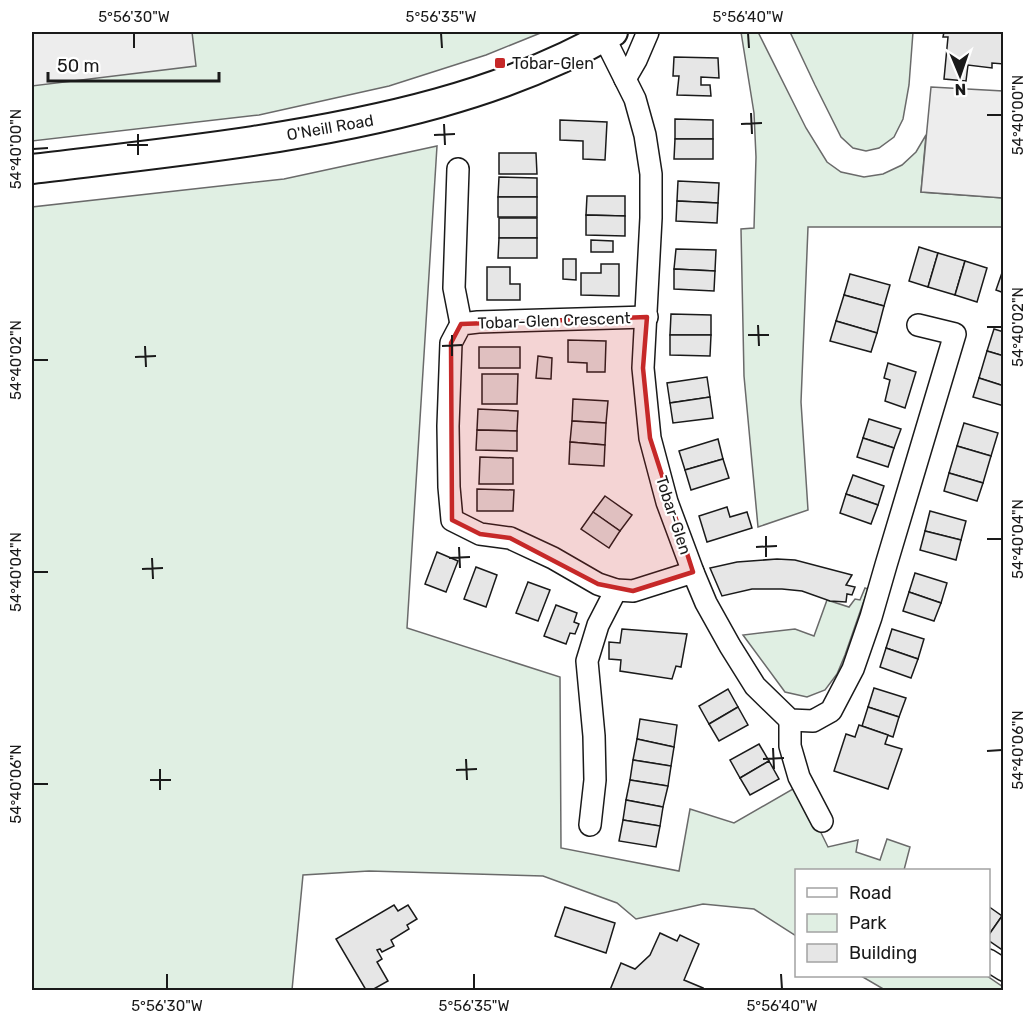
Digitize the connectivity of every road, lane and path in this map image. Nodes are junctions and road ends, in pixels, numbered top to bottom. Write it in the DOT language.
graph roads {
  1 [pos="648,32"];
  2 [pos="609,34"];
  3 [pos="625,79"];
  4 [pos="32,169"];
  5 [pos="458,169"];
  6 [pos="646,317"];
  7 [pos="461,324"];
  8 [pos="918,324"];
  9 [pos="693,572"];
  10 [pos="616,590"];
  11 [pos="790,720"];
  12 [pos="822,821"];
  13 [pos="590,825"];
  14 [pos="990,961"];
  15 [pos="1004,970"];
  1 -- 3 [label="street"];
  2 -- 3 [label="street, Tobar-Glen"];
  2 -- 4 [label="main road, O'Neill Road"];
  3 -- 6 [label="street, Tobar-Glen"];
  5 -- 7 [label="street, Tobar-Glen Crescent"];
  6 -- 7 [label="street, Tobar-Glen Crescent"];
  6 -- 9 [label="street, Tobar-Glen"];
  7 -- 10 [label="street, Tobar-Glen Crescent"];
  8 -- 11 [label="street"];
  9 -- 10 [label="street, Tobar-Glen Crescent"];
  9 -- 11 [label="street, Tobar-Glen"];
  10 -- 13 [label="street"];
  11 -- 12 [label="street"];
  14 -- 15 [label="street"];
}
